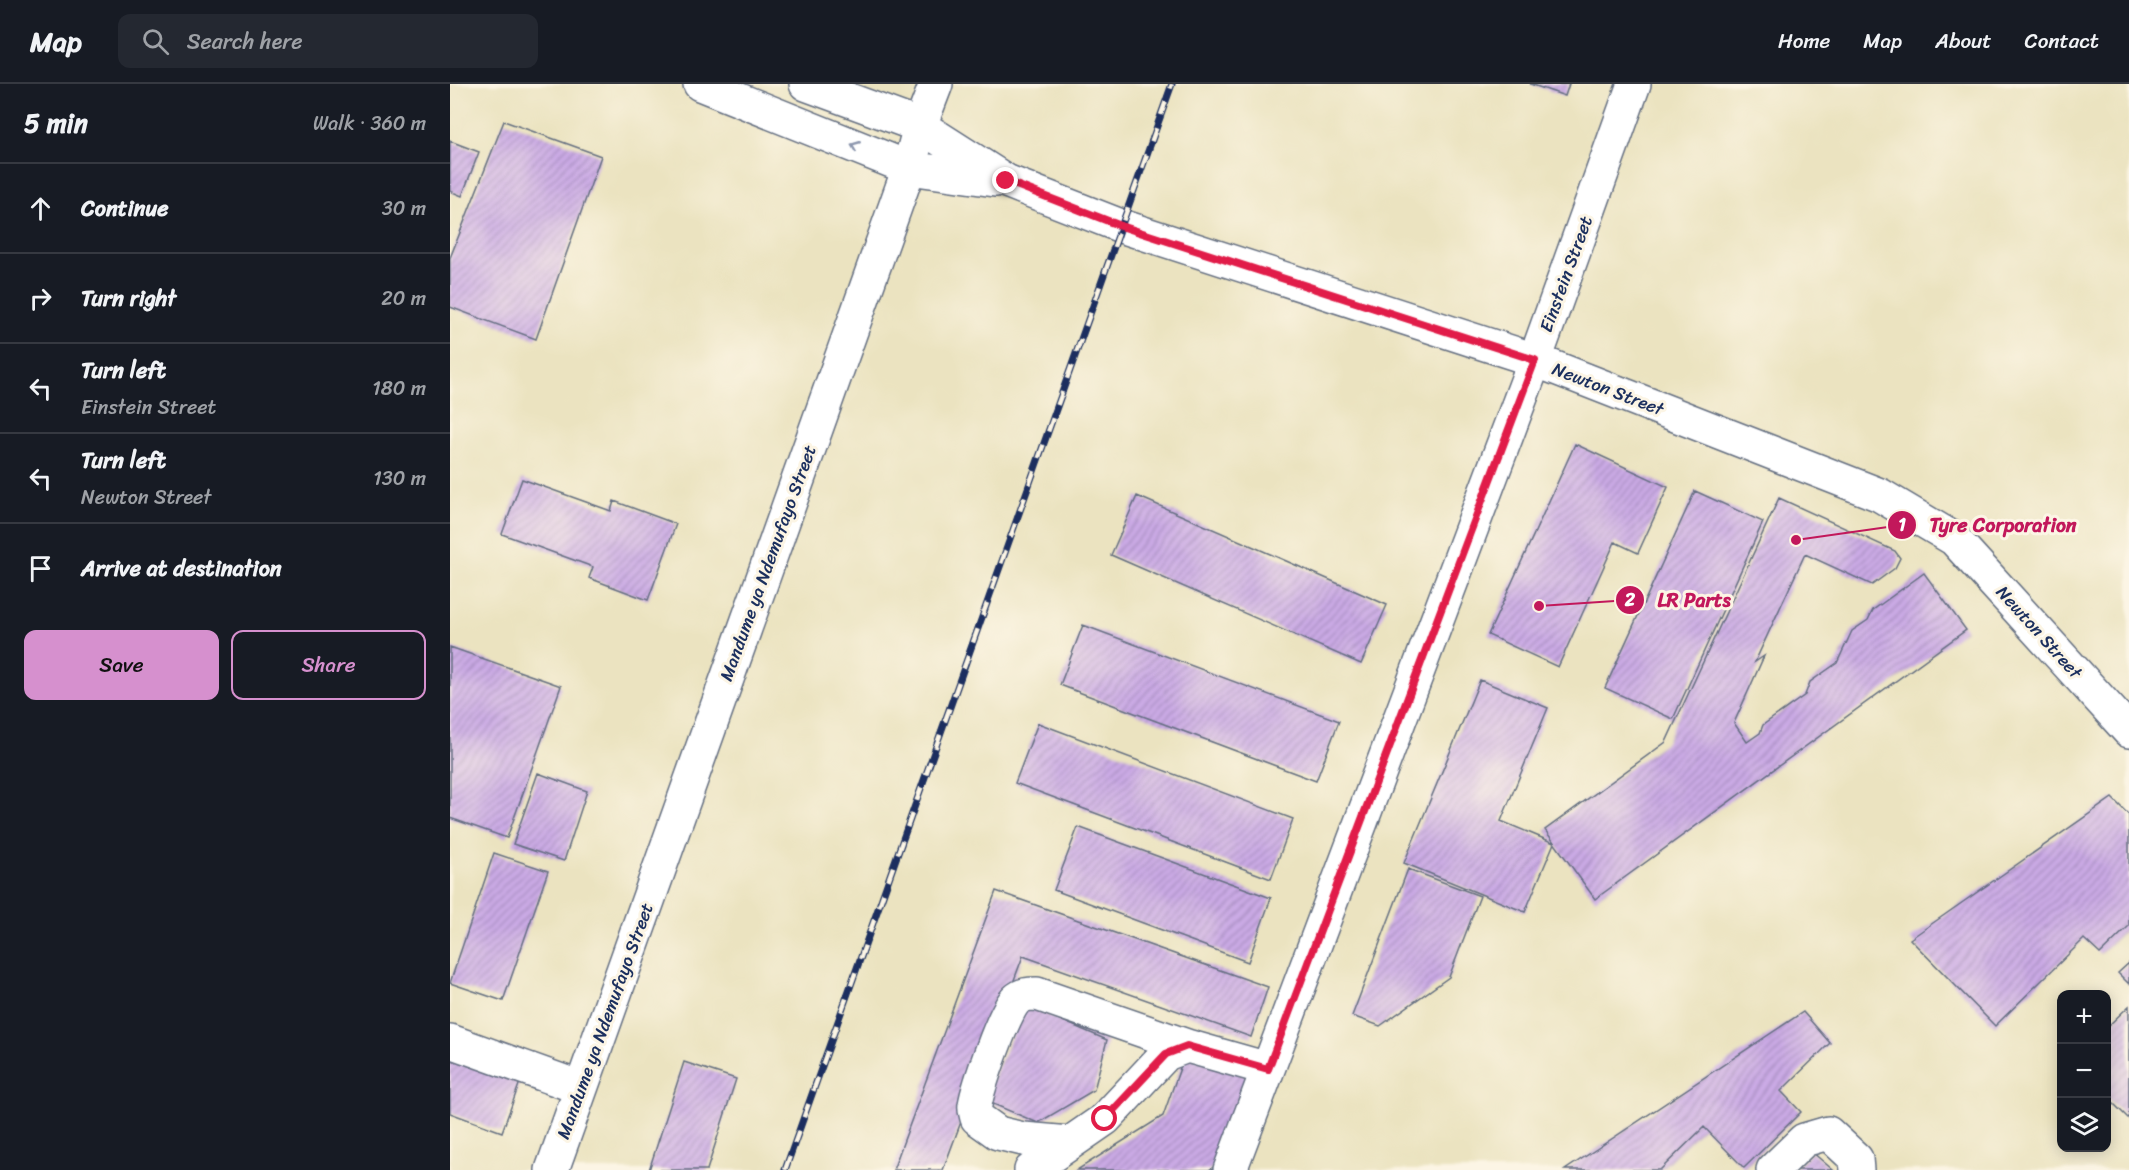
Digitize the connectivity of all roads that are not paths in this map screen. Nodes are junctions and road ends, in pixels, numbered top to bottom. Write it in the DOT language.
graph roads {
  1 [pos="700,84"];
  2 [pos="806,84"];
  3 [pos="936,84"];
  4 [pos="1634,84"];
  5 [pos="920,126"];
  6 [pos="909,168"];
  7 [pos="1006,181"];
  8 [pos="1535,360"];
  9 [pos="2129,731"];
  10 [pos="450,1041"];
  11 [pos="1187,1046"];
  12 [pos="1268,1069"];
  13 [pos="581,1088"];
  14 [pos="1070,1143"];
  15 [pos="552,1170"];
  16 [pos="1031,1170"];
  17 [pos="1230,1170"];
  18 [pos="1773,1170"];
  19 [pos="1857,1170"];
  6 -- 1 [label="street, one-way"];
  2 -- 5 [label="street"];
  3 -- 5 [label="street, Mandume ya Ndemufayo Street"];
  4 -- 8 [label="street, Einstein Street"];
  5 -- 6 [label="street, Mandume ya Ndemufayo Street"];
  5 -- 7 [label="street, Newton Street"];
  6 -- 7 [label="street, Newton Street"];
  6 -- 13 [label="street, Mandume ya Ndemufayo Street"];
  7 -- 8 [label="street, Newton Street"];
  8 -- 9 [label="street, Newton Street"];
  8 -- 12 [label="street, Einstein Street"];
  10 -- 13 [label="street"];
  11 -- 12 [label="street"];
  11 -- 14 [label="street"];
  11 -- 14 [label="street"];
  12 -- 17 [label="street, Einstein Street"];
  13 -- 15 [label="street, Mandume ya Ndemufayo Street"];
  14 -- 16 [label="street"];
  18 -- 19 [label="street"];
}
